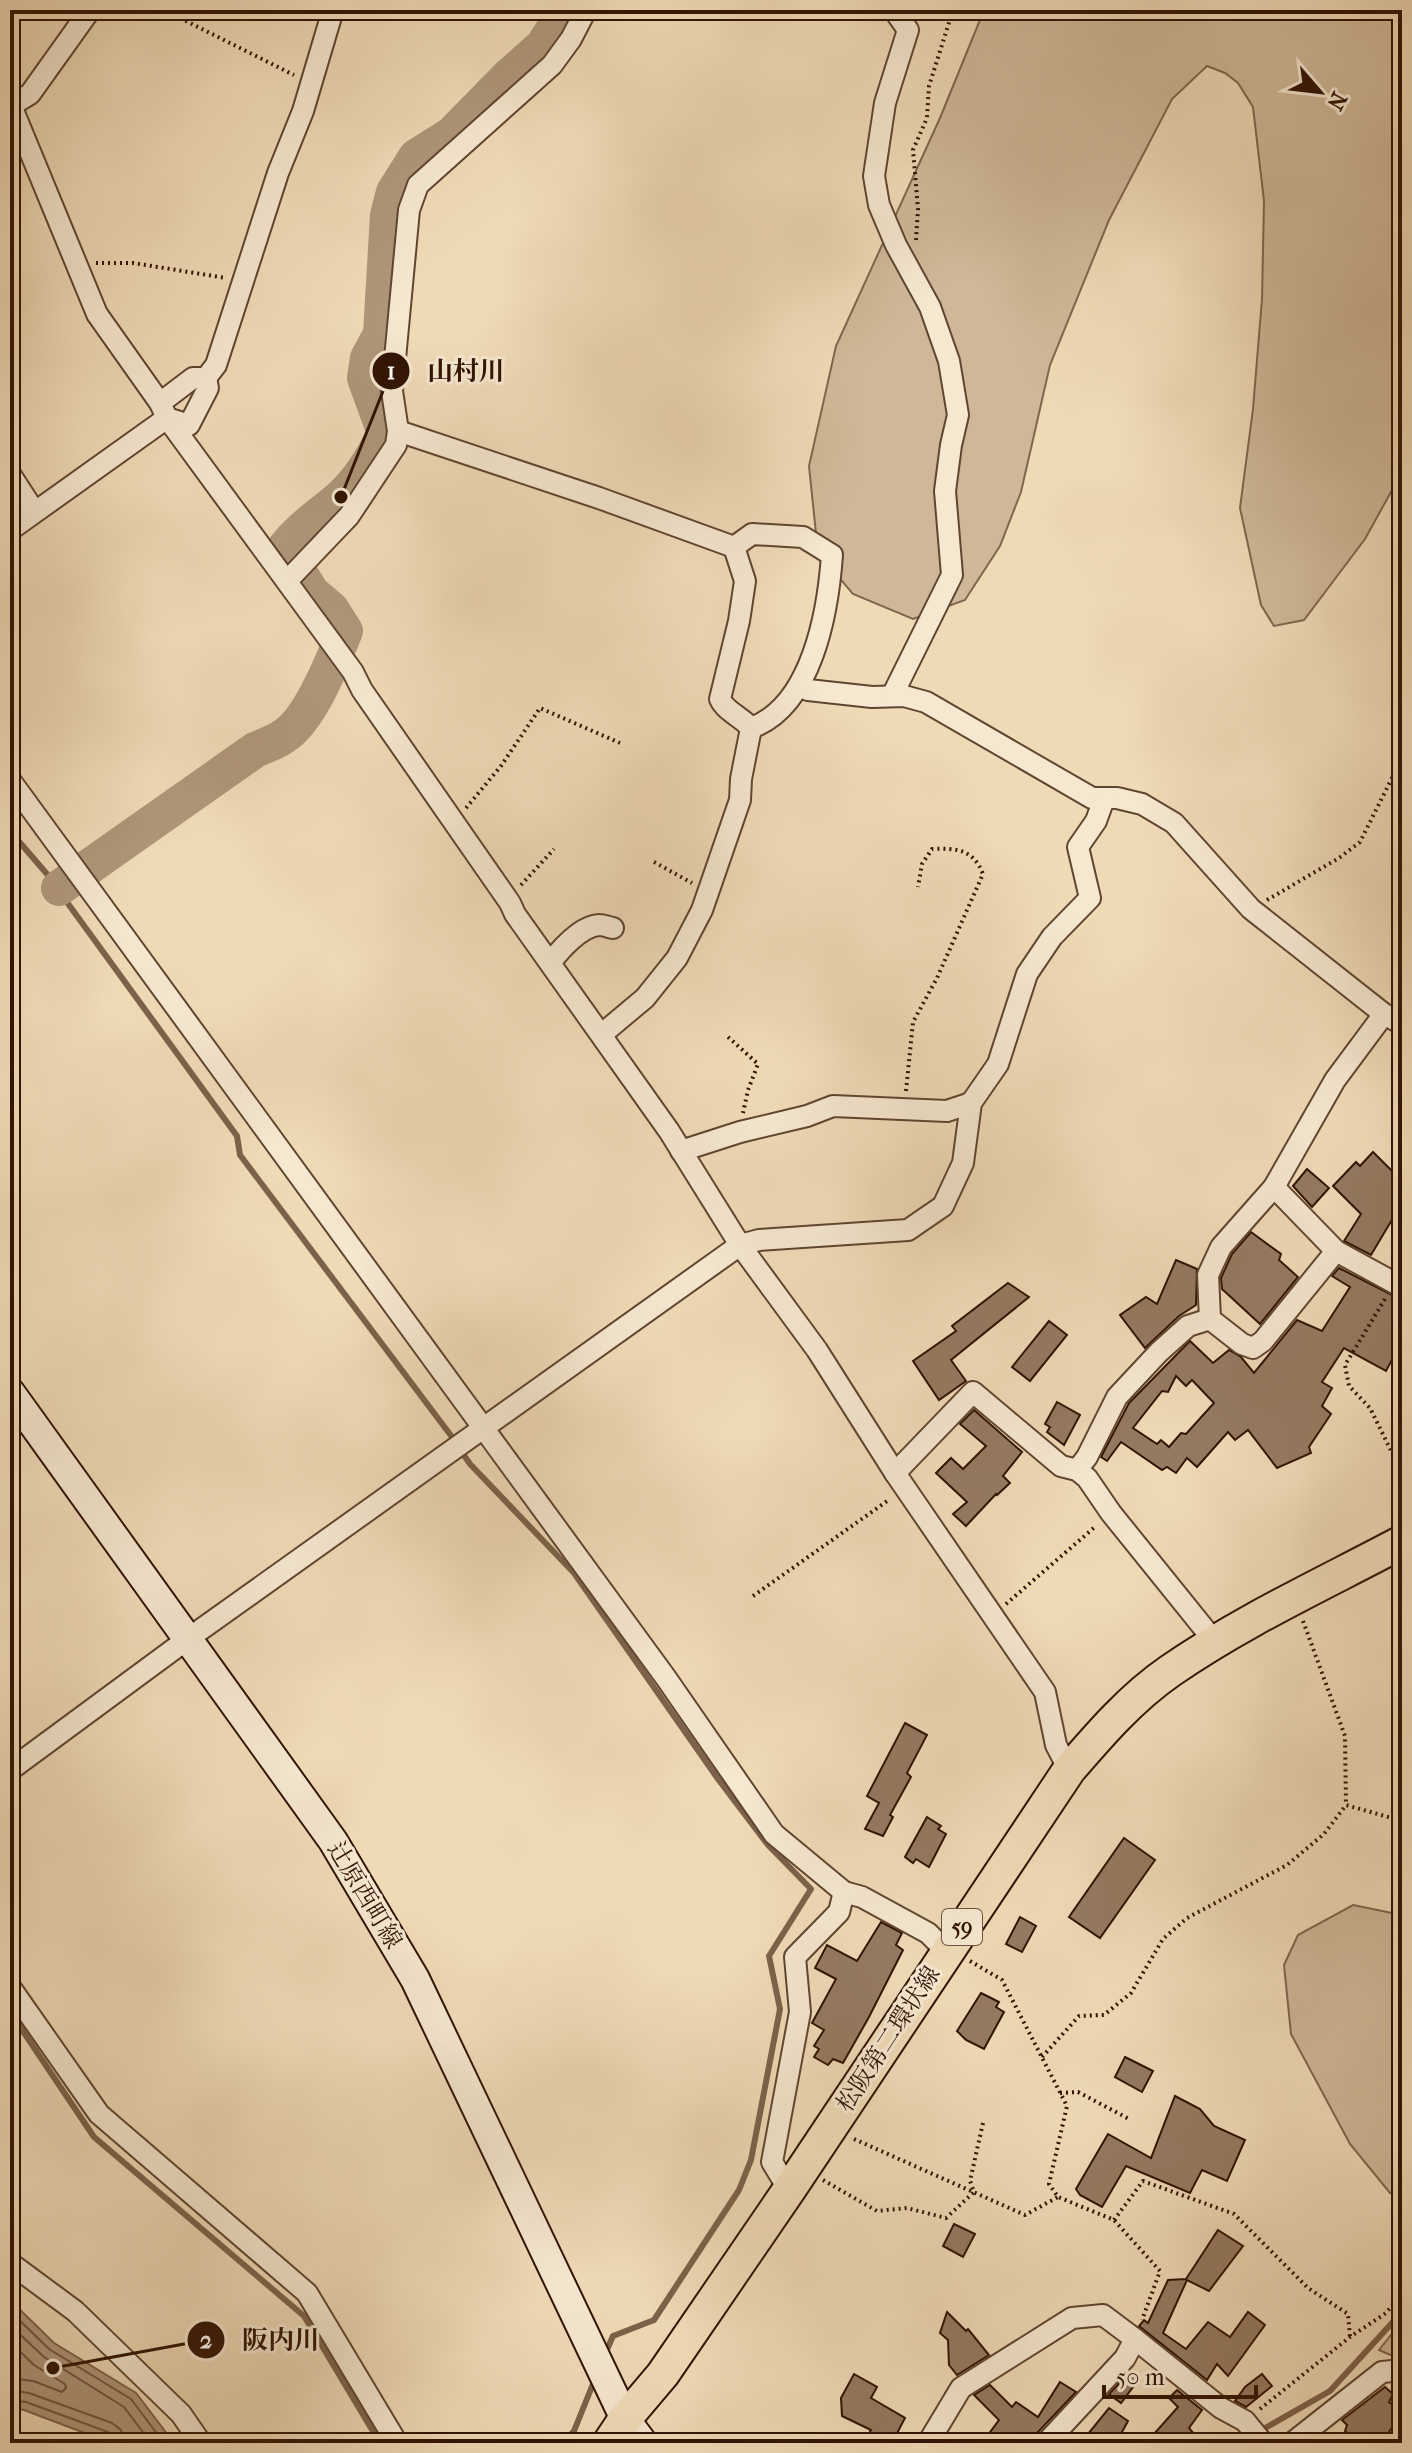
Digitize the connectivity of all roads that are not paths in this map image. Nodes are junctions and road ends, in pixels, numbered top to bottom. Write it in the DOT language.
graph roads {
  1 [pos="90,10"];
  2 [pos="333,10"];
  3 [pos="586,10"];
  4 [pos="894,10"];
  5 [pos="11,104"];
  6 [pos="206,378"];
  7 [pos="164,410"];
  8 [pos="398,431"];
  9 [pos="10,474"];
  10 [pos="34,511"];
  11 [pos="10,530"];
  12 [pos="734,547"];
  13 [pos="287,581"];
  14 [pos="800,686"];
  15 [pos="892,696"];
  16 [pos="751,728"];
  17 [pos="10,780"];
  18 [pos="1104,799"];
  19 [pos="613,928"];
  20 [pos="550,963"];
  21 [pos="1393,1019"];
  22 [pos="602,1034"];
  23 [pos="971,1103"];
  24 [pos="681,1151"];
  25 [pos="1274,1187"];
  26 [pos="740,1245"];
  27 [pos="1336,1251"];
  28 [pos="1398,1285"];
  29 [pos="1210,1319"];
  30 [pos="10,1392"];
  31 [pos="483,1428"];
  32 [pos="1077,1470"];
  33 [pos="900,1481"];
  34 [pos="1402,1542"];
  35 [pos="189,1638"];
  36 [pos="1215,1642"];
  37 [pos="10,1770"];
  38 [pos="1069,1770"];
  39 [pos="844,1892"];
  40 [pos="946,1951"];
  41 [pos="10,1987"];
  42 [pos="803,2184"];
  43 [pos="10,2263"];
  44 [pos="1135,2339"];
  45 [pos="1402,2370"];
  46 [pos="625,2435"];
  47 [pos="201,2443"];
  48 [pos="397,2443"];
  49 [pos="928,2443"];
  50 [pos="1046,2443"];
  51 [pos="1263,2443"];
  52 [pos="1292,2443"];
  1 -- 5 [label="street"];
  2 -- 6 [label="street"];
  3 -- 8 [label="street"];
  4 -- 15 [label="street"];
  5 -- 7 [label="street"];
  6 -- 7 [label="street"];
  6 -- 7 [label="street"];
  7 -- 10 [label="street"];
  7 -- 13 [label="street"];
  8 -- 12 [label="street"];
  8 -- 13 [label="street"];
  9 -- 10 [label="street"];
  10 -- 11 [label="street"];
  12 -- 14 [label="street"];
  12 -- 16 [label="street"];
  13 -- 20 [label="street"];
  14 -- 15 [label="street"];
  14 -- 16 [label="street"];
  15 -- 18 [label="street"];
  16 -- 22 [label="street"];
  17 -- 31 [label="street"];
  18 -- 21 [label="street"];
  18 -- 23 [label="street"];
  19 -- 20 [label="street"];
  20 -- 22 [label="street"];
  21 -- 25 [label="street"];
  22 -- 24 [label="street"];
  23 -- 24 [label="street"];
  23 -- 26 [label="street"];
  24 -- 26 [label="street"];
  25 -- 27 [label="street"];
  25 -- 29 [label="street"];
  26 -- 31 [label="street"];
  26 -- 33 [label="street"];
  27 -- 28 [label="street"];
  27 -- 29 [label="street"];
  29 -- 32 [label="street"];
  30 -- 35 [label="main road, 辻原西町線"];
  31 -- 35 [label="street"];
  31 -- 39 [label="street"];
  32 -- 33 [label="street"];
  32 -- 36 [label="street"];
  33 -- 38 [label="street"];
  34 -- 36 [label="main road, 松阪第二環状線 / 59"];
  35 -- 37 [label="street"];
  35 -- 46 [label="main road, 辻原西町線"];
  36 -- 38 [label="main road, 松阪第二環状線 / 59"];
  38 -- 40 [label="main road, 松阪第二環状線 / 59"];
  39 -- 40 [label="street"];
  39 -- 42 [label="street"];
  40 -- 42 [label="main road, 松阪第二環状線 / 59"];
  41 -- 48 [label="street"];
  42 -- 46 [label="main road, 松阪第二環状線 / 59"];
  43 -- 47 [label="street"];
  44 -- 49 [label="street"];
  44 -- 50 [label="street"];
  44 -- 51 [label="street"];
  45 -- 52 [label="street"];
}
